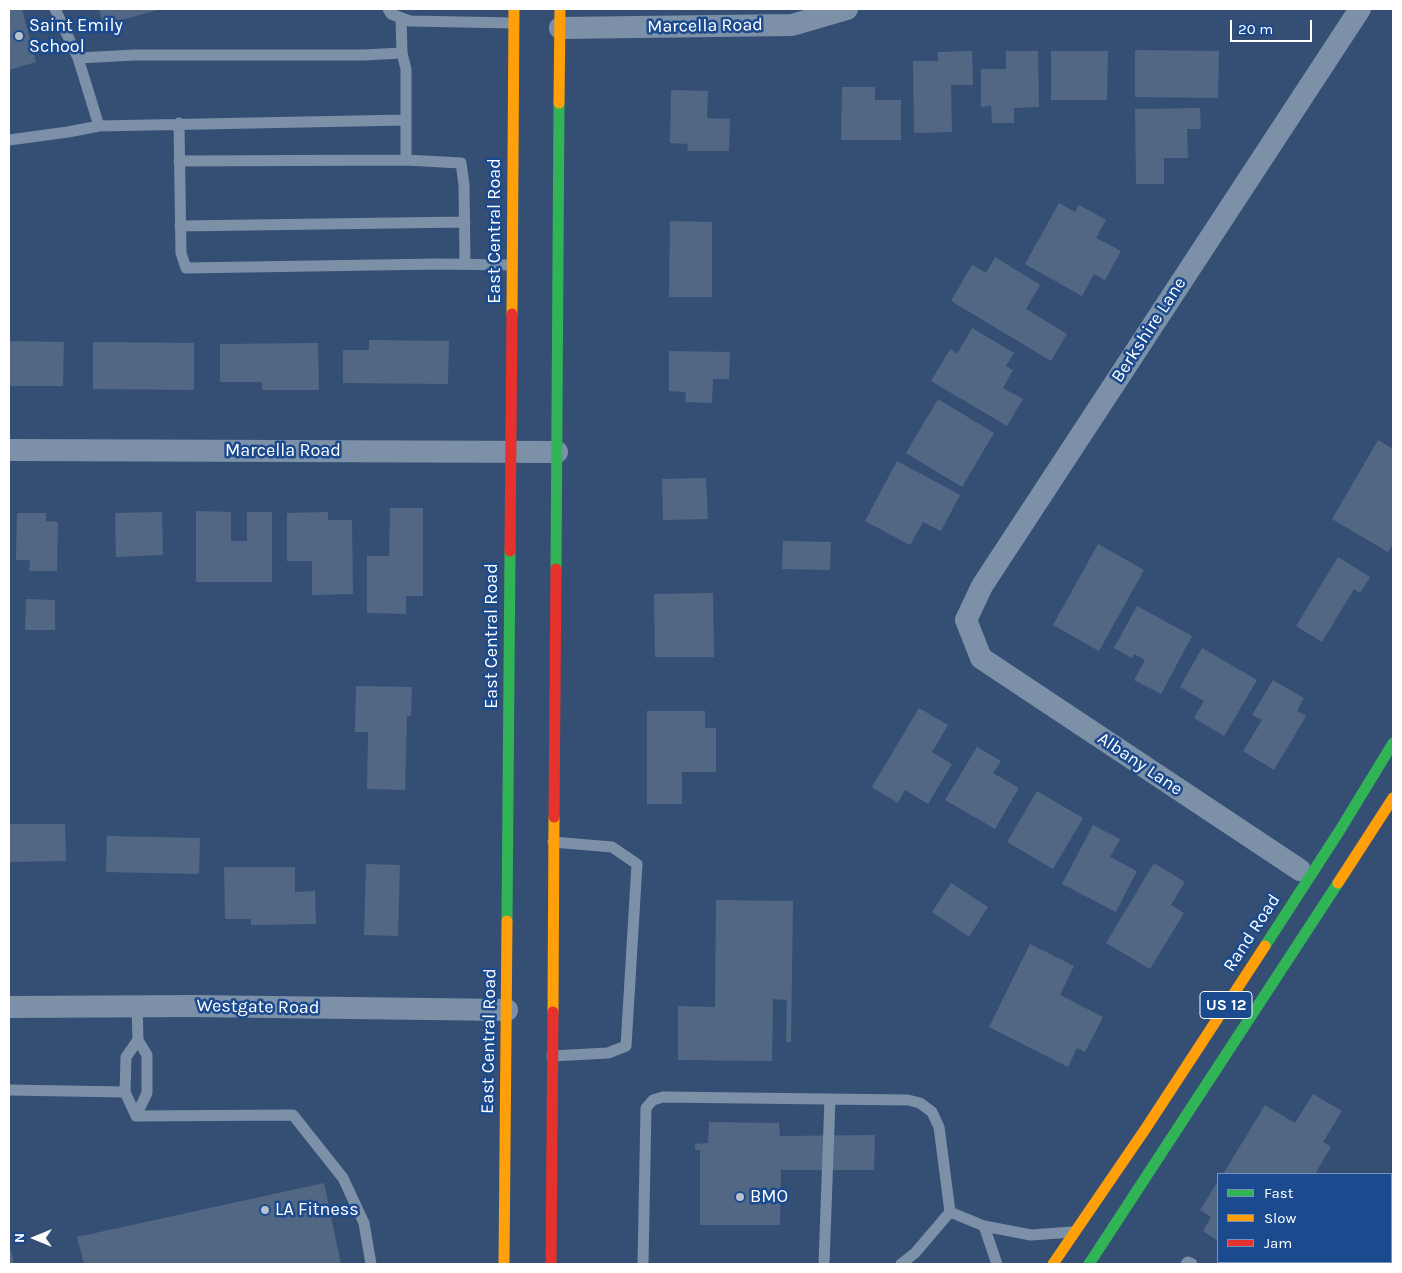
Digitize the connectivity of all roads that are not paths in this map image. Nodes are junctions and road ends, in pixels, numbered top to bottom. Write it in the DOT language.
graph roads {
  1 [pos="55,9"];
  2 [pos="388,9"];
  3 [pos="514,9"];
  4 [pos="847,9"];
  5 [pos="1360,9"];
  6 [pos="401,18"];
  7 [pos="560,18"];
  8 [pos="514,23"];
  9 [pos="402,53"];
  10 [pos="78,58"];
  11 [pos="406,120"];
  12 [pos="179,124"];
  13 [pos="99,126"];
  14 [pos="9,140"];
  15 [pos="406,160"];
  16 [pos="179,161"];
  17 [pos="465,222"];
  18 [pos="180,226"];
  19 [pos="466,264"];
  20 [pos="512,265"];
  21 [pos="9,450"];
  22 [pos="511,452"];
  23 [pos="556,452"];
  24 [pos="980,658"];
  25 [pos="1393,743"];
  26 [pos="1393,798"];
  27 [pos="553,842"];
  28 [pos="1300,870"];
  29 [pos="137,1006"];
  30 [pos="9,1007"];
  31 [pos="507,1010"];
  32 [pos="138,1040"];
  33 [pos="552,1056"];
  34 [pos="9,1090"];
  35 [pos="125,1092"];
  36 [pos="830,1099"];
  37 [pos="136,1116"];
  38 [pos="950,1212"];
  39 [pos="984,1226"];
  40 [pos="1076,1231"];
  41 [pos="371,1264"];
  42 [pos="504,1264"];
  43 [pos="551,1264"];
  44 [pos="643,1264"];
  45 [pos="824,1264"];
  46 [pos="901,1264"];
  47 [pos="997,1264"];
  48 [pos="1054,1264"];
  49 [pos="1089,1264"];
  50 [pos="1186,1264"];
  51 [pos="1192,1264"];
  1 -- 10 [label="lane"];
  2 -- 6 [label="lane"];
  3 -- 8 [label="main road, East Central Road"];
  4 -- 7 [label="street, Marcella Road"];
  5 -- 24 [label="street, Berkshire Lane"];
  6 -- 8 [label="lane"];
  6 -- 9 [label="lane"];
  7 -- 23 [label="main road"];
  8 -- 20 [label="main road, East Central Road"];
  9 -- 10 [label="lane"];
  9 -- 11 [label="lane"];
  10 -- 13 [label="lane"];
  11 -- 12 [label="lane"];
  11 -- 15 [label="lane"];
  12 -- 13 [label="lane"];
  12 -- 16 [label="lane"];
  13 -- 14 [label="lane"];
  15 -- 16 [label="lane"];
  15 -- 17 [label="lane"];
  16 -- 18 [label="lane"];
  17 -- 18 [label="lane"];
  17 -- 19 [label="lane"];
  18 -- 19 [label="lane"];
  19 -- 20 [label="lane"];
  20 -- 22 [label="main road, East Central Road"];
  21 -- 22 [label="street, Marcella Road"];
  22 -- 23 [label="street, Marcella Road"];
  22 -- 31 [label="main road, East Central Road"];
  23 -- 27 [label="main road"];
  24 -- 28 [label="street, Albany Lane"];
  25 -- 40 [label="main road, Rand Road / US 12"];
  26 -- 49 [label="main road, US 12"];
  27 -- 33 [label="main road"];
  27 -- 33 [label="lane"];
  29 -- 30 [label="street, Westgate Road"];
  29 -- 31 [label="street, Westgate Road"];
  29 -- 32 [label="lane"];
  31 -- 42 [label="main road, East Central Road"];
  32 -- 35 [label="lane"];
  32 -- 37 [label="lane"];
  33 -- 43 [label="main road"];
  34 -- 35 [label="lane"];
  35 -- 37 [label="lane"];
  36 -- 38 [label="lane"];
  36 -- 44 [label="lane"];
  36 -- 45 [label="lane"];
  37 -- 41 [label="lane"];
  38 -- 39 [label="lane"];
  38 -- 46 [label="lane"];
  39 -- 40 [label="lane"];
  39 -- 47 [label="lane"];
  40 -- 48 [label="main road, Rand Road / US 12"];
  50 -- 51 [label="lane"];
}
